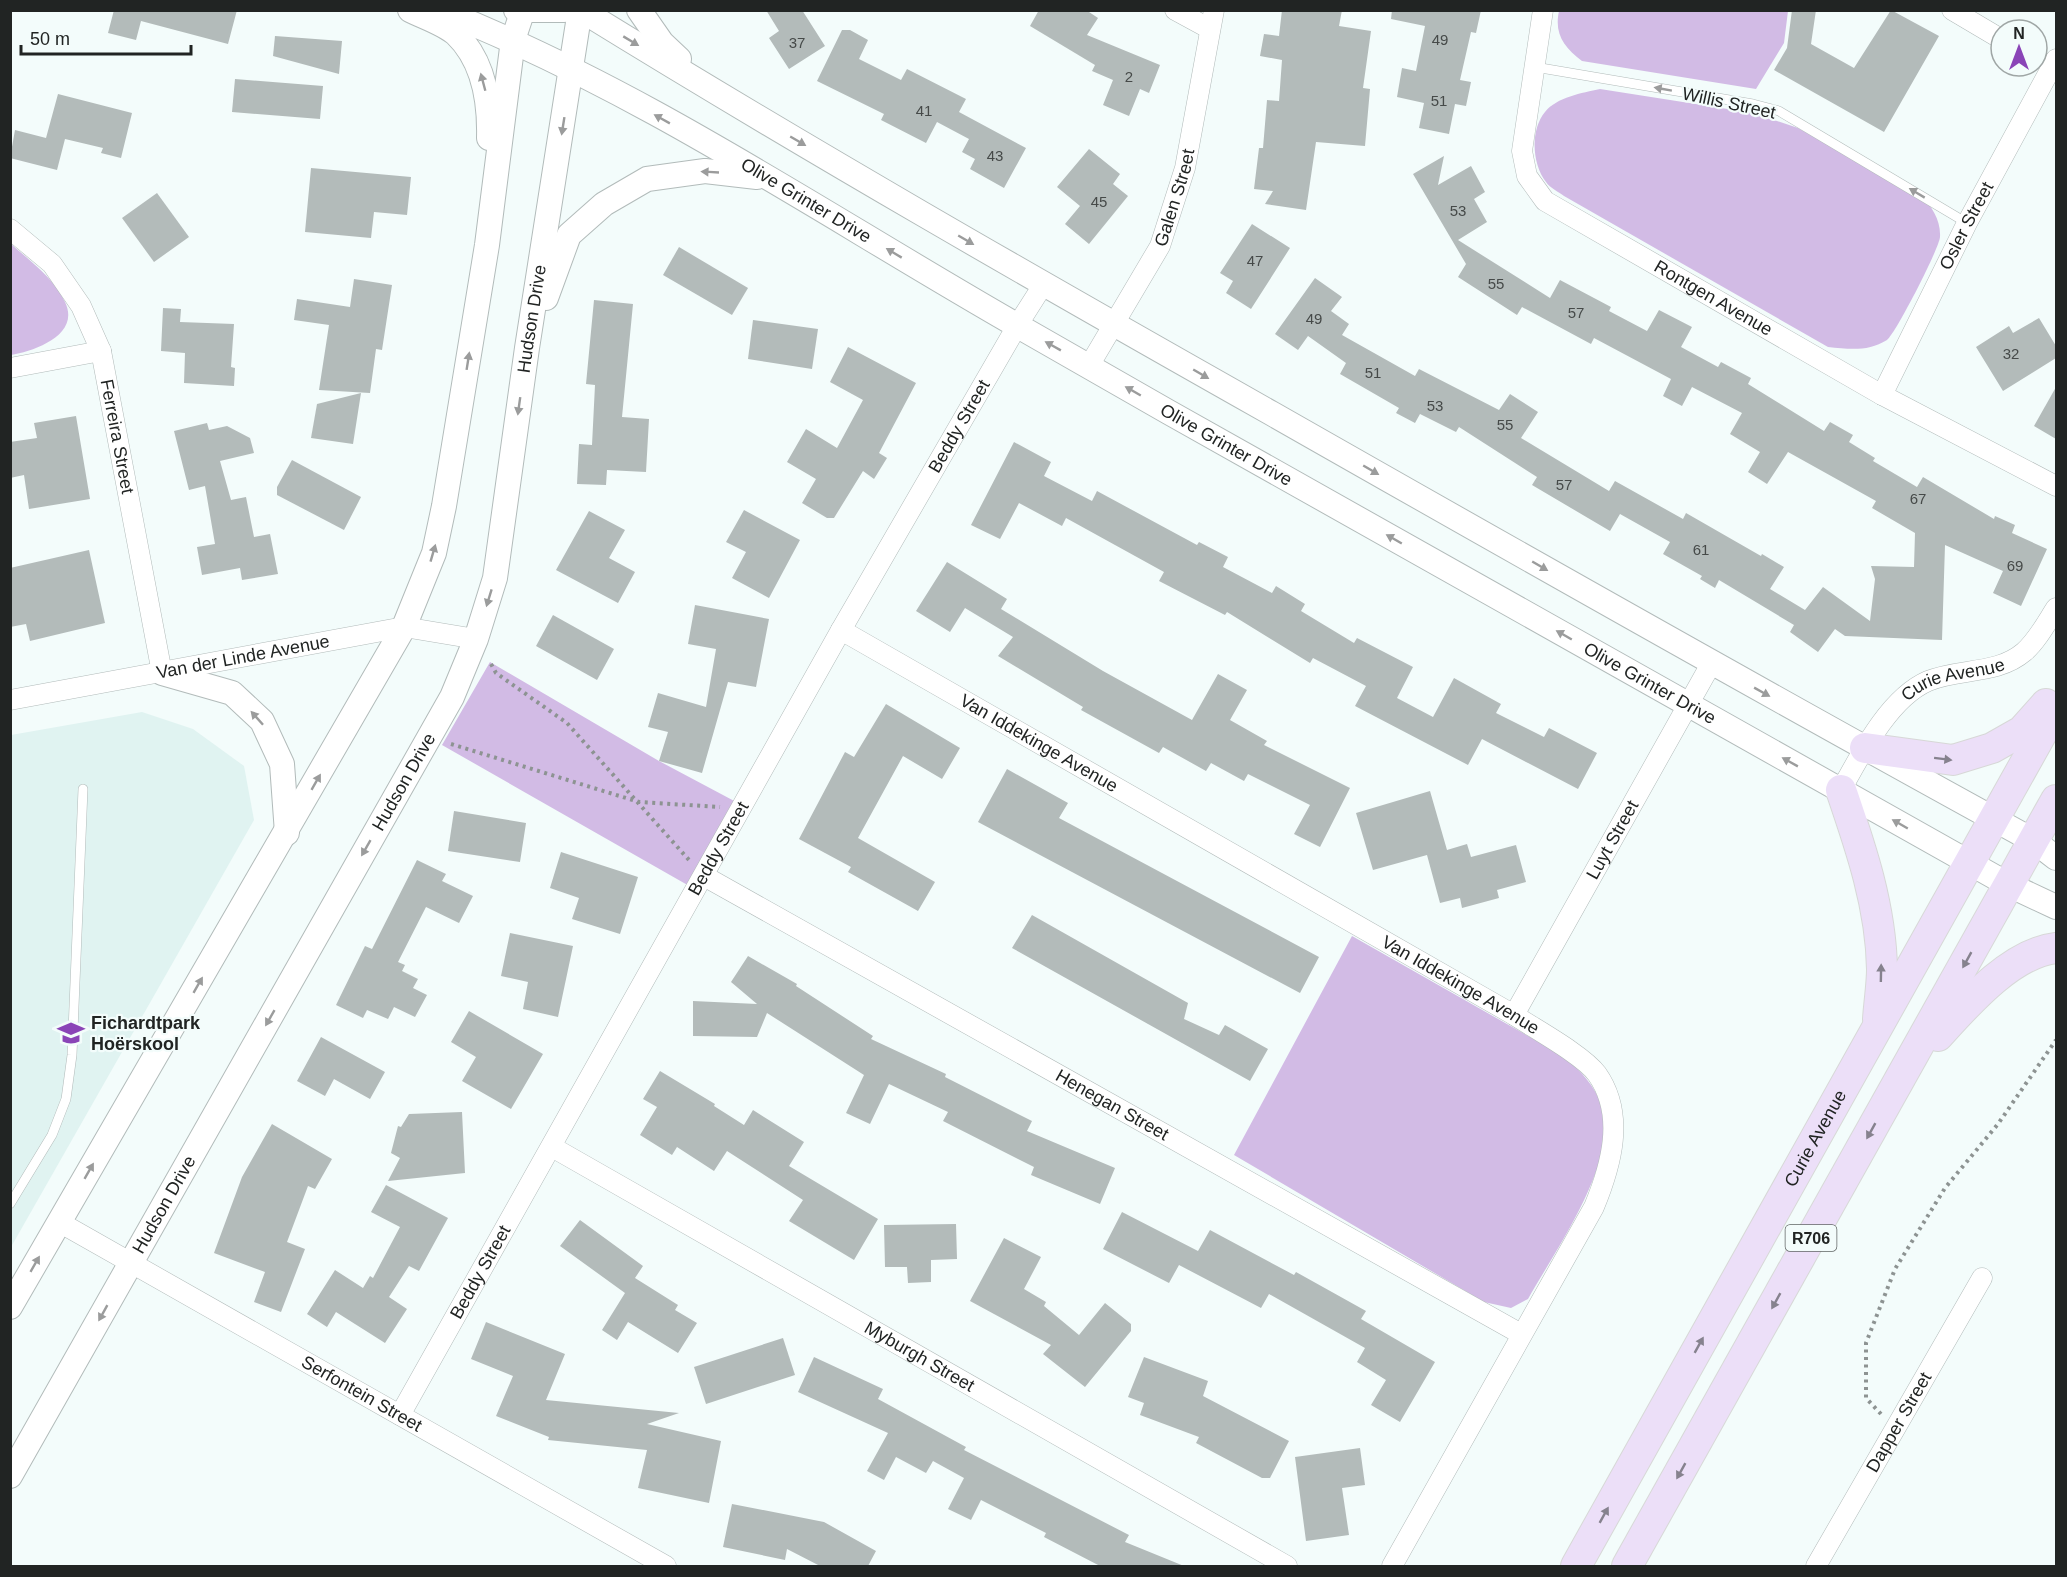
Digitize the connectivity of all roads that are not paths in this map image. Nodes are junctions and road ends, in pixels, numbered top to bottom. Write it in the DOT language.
graph roads {
  1 [pos="410,10"];
  2 [pos="439,10"];
  3 [pos="564,10"];
  4 [pos="580,10"];
  5 [pos="639,10"];
  6 [pos="1175,10"];
  7 [pos="1543,10"];
  8 [pos="1952,10"];
  9 [pos="521,11"];
  10 [pos="1212,20"];
  11 [pos="1989,32"];
  12 [pos="513,40"];
  13 [pos="1535,67"];
  14 [pos="572,68"];
  15 [pos="2040,78"];
  16 [pos="724,98"];
  17 [pos="769,178"];
  18 [pos="1967,223"];
  19 [pos="10,229"];
  20 [pos="487,245"];
  21 [pos="1043,285"];
  22 [pos="1114,324"];
  23 [pos="1017,326"];
  24 [pos="527,348"];
  25 [pos="101,351"];
  26 [pos="1089,366"];
  27 [pos="10,368"];
  28 [pos="1882,394"];
  29 [pos="2056,486"];
  30 [pos="2056,608"];
  31 [pos="404,627"];
  32 [pos="841,630"];
  33 [pos="476,639"];
  34 [pos="1711,664"];
  35 [pos="162,673"];
  36 [pos="2056,693"];
  37 [pos="10,700"];
  38 [pos="1688,706"];
  39 [pos="2056,708"];
  40 [pos="1865,748"];
  41 [pos="83,789"];
  42 [pos="1841,790"];
  43 [pos="2056,800"];
  44 [pos="1995,820"];
  45 [pos="287,832"];
  46 [pos="2045,850"];
  47 [pos="1970,864"];
  48 [pos="704,876"];
  49 [pos="2009,885"];
  50 [pos="2056,907"];
  51 [pos="2056,948"];
  52 [pos="1514,1015"];
  53 [pos="1877,1031"];
  54 [pos="1905,1072"];
  55 [pos="552,1147"];
  56 [pos="10,1204"];
  57 [pos="59,1222"];
  58 [pos="131,1263"];
  59 [pos="1982,1278"];
  60 [pos="10,1307"];
  61 [pos="1521,1334"];
  62 [pos="400,1415"];
  63 [pos="10,1476"];
  64 [pos="666,1566"];
  65 [pos="1287,1566"];
  66 [pos="1392,1566"];
  67 [pos="1576,1566"];
  68 [pos="1627,1566"];
  69 [pos="1816,1566"];
  20 -- 1 [label="street, one-way"];
  2 -- 12 [label="street, Olive Grinter Drive"];
  3 -- 9 [label="street"];
  4 -- 14 [label="street, Hudson Drive"];
  4 -- 16 [label="street, one-way"];
  5 -- 16 [label="street"];
  6 -- 10 [label="street"];
  7 -- 13 [label="street, Rontgen Avenue"];
  8 -- 11 [label="street"];
  9 -- 12 [label="street"];
  10 -- 22 [label="street, Galen Street"];
  12 -- 14 [label="street, Olive Grinter Drive"];
  12 -- 20 [label="street"];
  18 -- 13 [label="lane, Willis Street, one-way"];
  13 -- 28 [label="street, Rontgen Avenue"];
  17 -- 14 [label="street, Olive Grinter Drive, one-way"];
  14 -- 24 [label="street, Hudson Drive, one-way"];
  15 -- 18 [label="street, Osler Street"];
  16 -- 21 [label="street, one-way"];
  23 -- 17 [label="street, Olive Grinter Drive, one-way"];
  17 -- 24 [label="street, one-way"];
  18 -- 28 [label="street, Osler Street"];
  19 -- 25 [label="street, Ferreira Street"];
  31 -- 20 [label="street, one-way"];
  21 -- 22 [label="street"];
  21 -- 23 [label="street, Beddy Street"];
  22 -- 26 [label="street, Galen Street"];
  22 -- 34 [label="street, one-way"];
  26 -- 23 [label="street, Olive Grinter Drive, one-way"];
  23 -- 32 [label="street, Beddy Street"];
  24 -- 33 [label="street, Hudson Drive, one-way"];
  25 -- 27 [label="street"];
  25 -- 35 [label="street, Ferreira Street"];
  38 -- 26 [label="street, Olive Grinter Drive, one-way"];
  28 -- 29 [label="street, Rontgen Avenue"];
  30 -- 40 [label="street, Curie Avenue"];
  31 -- 33 [label="street, Van der Linde Avenue"];
  31 -- 35 [label="street, Van der Linde Avenue"];
  45 -- 31 [label="street, one-way"];
  32 -- 48 [label="street, Beddy Street"];
  32 -- 52 [label="street, Van Iddekinge Avenue"];
  33 -- 58 [label="street, Hudson Drive, one-way"];
  34 -- 38 [label="street, Luyt Street"];
  34 -- 40 [label="street, one-way"];
  35 -- 37 [label="street, Van der Linde Avenue"];
  45 -- 35 [label="street, one-way"];
  40 -- 36 [label="main road, one-way"];
  42 -- 38 [label="street, Olive Grinter Drive, one-way"];
  38 -- 52 [label="street, Luyt Street"];
  39 -- 44 [label="main road, Curie Avenue / R706"];
  40 -- 42 [label="street, Curie Avenue"];
  40 -- 44 [label="street"];
  41 -- 56 [label="lane"];
  47 -- 42 [label="street, Olive Grinter Drive, one-way"];
  53 -- 42 [label="main road, one-way"];
  43 -- 46 [label="main road, R706"];
  44 -- 46 [label="street"];
  44 -- 47 [label="main road, Curie Avenue / R706"];
  57 -- 45 [label="street, one-way"];
  46 -- 49 [label="main road, R706"];
  47 -- 49 [label="street, Olive Grinter Drive"];
  47 -- 53 [label="main road, Curie Avenue / R706"];
  48 -- 55 [label="street, Beddy Street"];
  48 -- 61 [label="street, Henegan Street"];
  49 -- 50 [label="street, Olive Grinter Drive"];
  49 -- 54 [label="main road, R706, one-way"];
  51 -- 54 [label="main road"];
  52 -- 61 [label="street, Van Iddekinge Avenue"];
  67 -- 53 [label="main road, Curie Avenue / R706, one-way"];
  54 -- 68 [label="main road, R706, one-way"];
  55 -- 62 [label="street, Beddy Street"];
  55 -- 65 [label="street, Myburgh Street"];
  57 -- 58 [label="street, Serfontein Street"];
  60 -- 57 [label="street, one-way"];
  58 -- 62 [label="street, Serfontein Street"];
  58 -- 63 [label="street, Hudson Drive, one-way"];
  59 -- 69 [label="street, Dapper Street"];
  61 -- 66 [label="street, Van Iddekinge Avenue"];
  62 -- 64 [label="street, Serfontein Street"];
}
